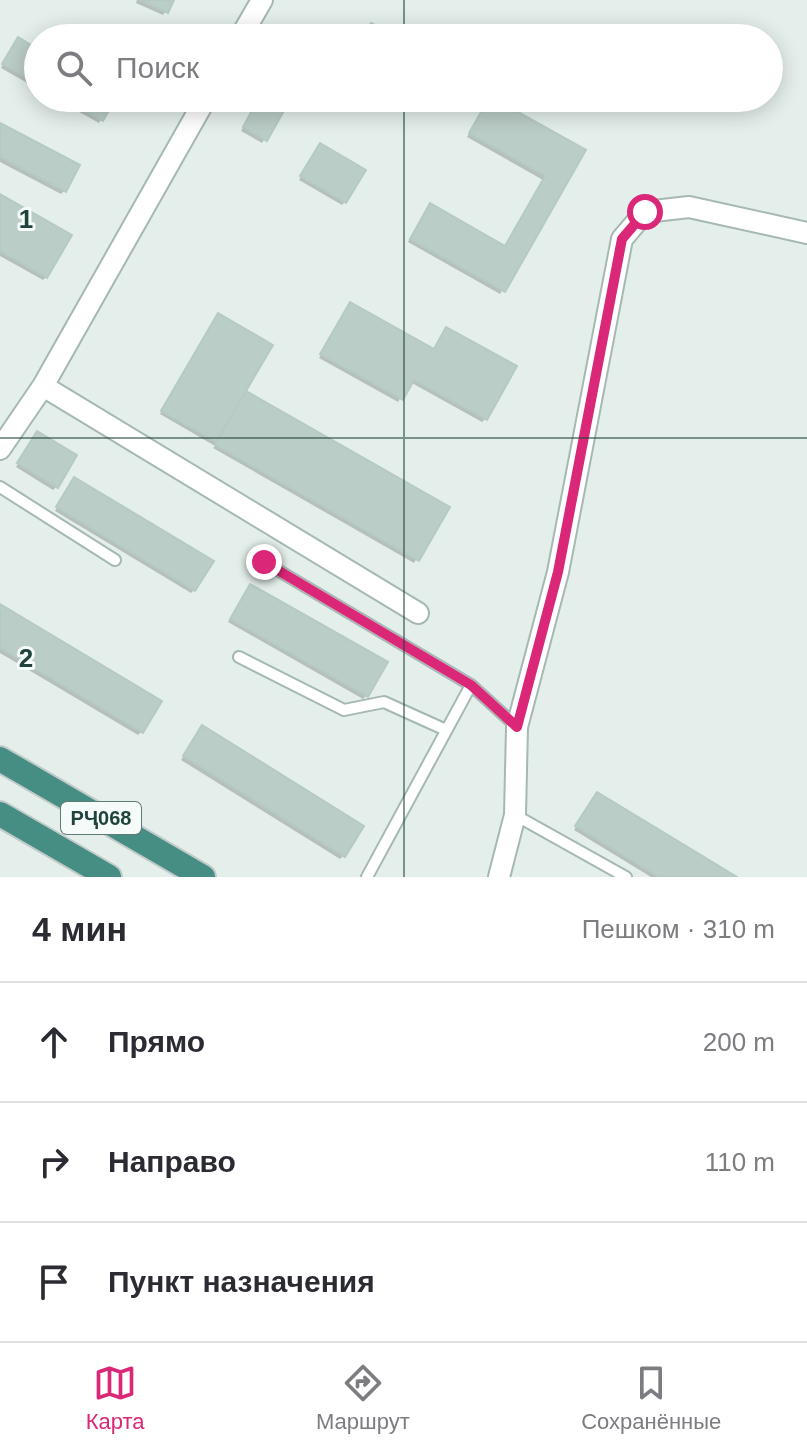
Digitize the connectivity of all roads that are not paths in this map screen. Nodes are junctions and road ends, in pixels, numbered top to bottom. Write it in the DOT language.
graph roads {
  1 [pos="262,0"];
  2 [pos="248,24"];
  3 [pos="198,112"];
  4 [pos="807,233"];
  5 [pos="43,386"];
  6 [pos="0,449"];
  7 [pos="0,487"];
  8 [pos="115,560"];
  9 [pos="264,562"];
  10 [pos="418,613"];
  11 [pos="239,657"];
  12 [pos="471,685"];
  13 [pos="517,727"];
  14 [pos="446,730"];
  15 [pos="0,759"];
  16 [pos="0,814"];
  17 [pos="515,815"];
  18 [pos="109,877"];
  19 [pos="203,877"];
  20 [pos="367,877"];
  21 [pos="499,877"];
  22 [pos="626,877"];
  1 -- 2 [label="street"];
  3 -- 5 [label="street"];
  4 -- 13 [label="street"];
  5 -- 6 [label="street"];
  5 -- 10 [label="street"];
  7 -- 8 [label="lane"];
  9 -- 12 [label="lane"];
  11 -- 14 [label="lane"];
  12 -- 13 [label="lane"];
  12 -- 14 [label="lane"];
  13 -- 17 [label="street"];
  14 -- 20 [label="lane"];
  15 -- 19 [label="highway, РҶ068"];
  16 -- 18 [label="highway, РҶ068"];
  17 -- 21 [label="street"];
  17 -- 22 [label="lane"];
}
